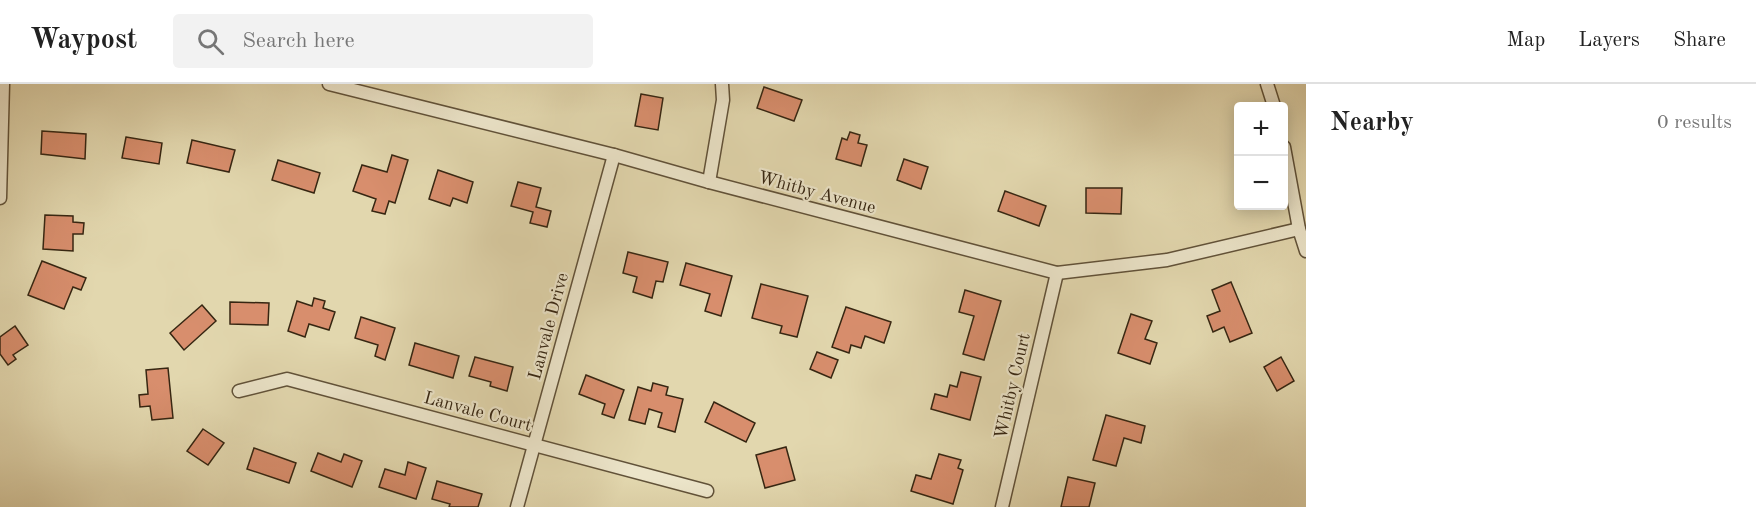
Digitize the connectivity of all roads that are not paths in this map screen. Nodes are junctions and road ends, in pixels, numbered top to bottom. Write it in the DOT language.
graph roads {
  1 [pos="3,84"];
  2 [pos="329,84"];
  3 [pos="722,84"];
  4 [pos="1267,84"];
  5 [pos="1273,102"];
  6 [pos="614,155"];
  7 [pos="1286,156"];
  8 [pos="709,182"];
  9 [pos="0,198"];
  10 [pos="1299,229"];
  11 [pos="1306,250"];
  12 [pos="1057,273"];
  13 [pos="238,391"];
  14 [pos="534,445"];
  15 [pos="707,491"];
  16 [pos="517,507"];
  17 [pos="1002,507"];
  1 -- 9 [label="street"];
  2 -- 6 [label="street, Whitby Avenue"];
  3 -- 8 [label="street"];
  4 -- 5 [label="street"];
  6 -- 8 [label="street, Whitby Avenue"];
  6 -- 14 [label="street, Lanvale Drive"];
  7 -- 10 [label="street"];
  8 -- 12 [label="street, Whitby Avenue"];
  10 -- 11 [label="street"];
  10 -- 12 [label="street, Whitby Avenue"];
  12 -- 17 [label="street, Whitby Court"];
  13 -- 14 [label="street, Lanvale Court"];
  14 -- 15 [label="street, Lanvale Court"];
  14 -- 16 [label="street, Lanvale Drive"];
}
